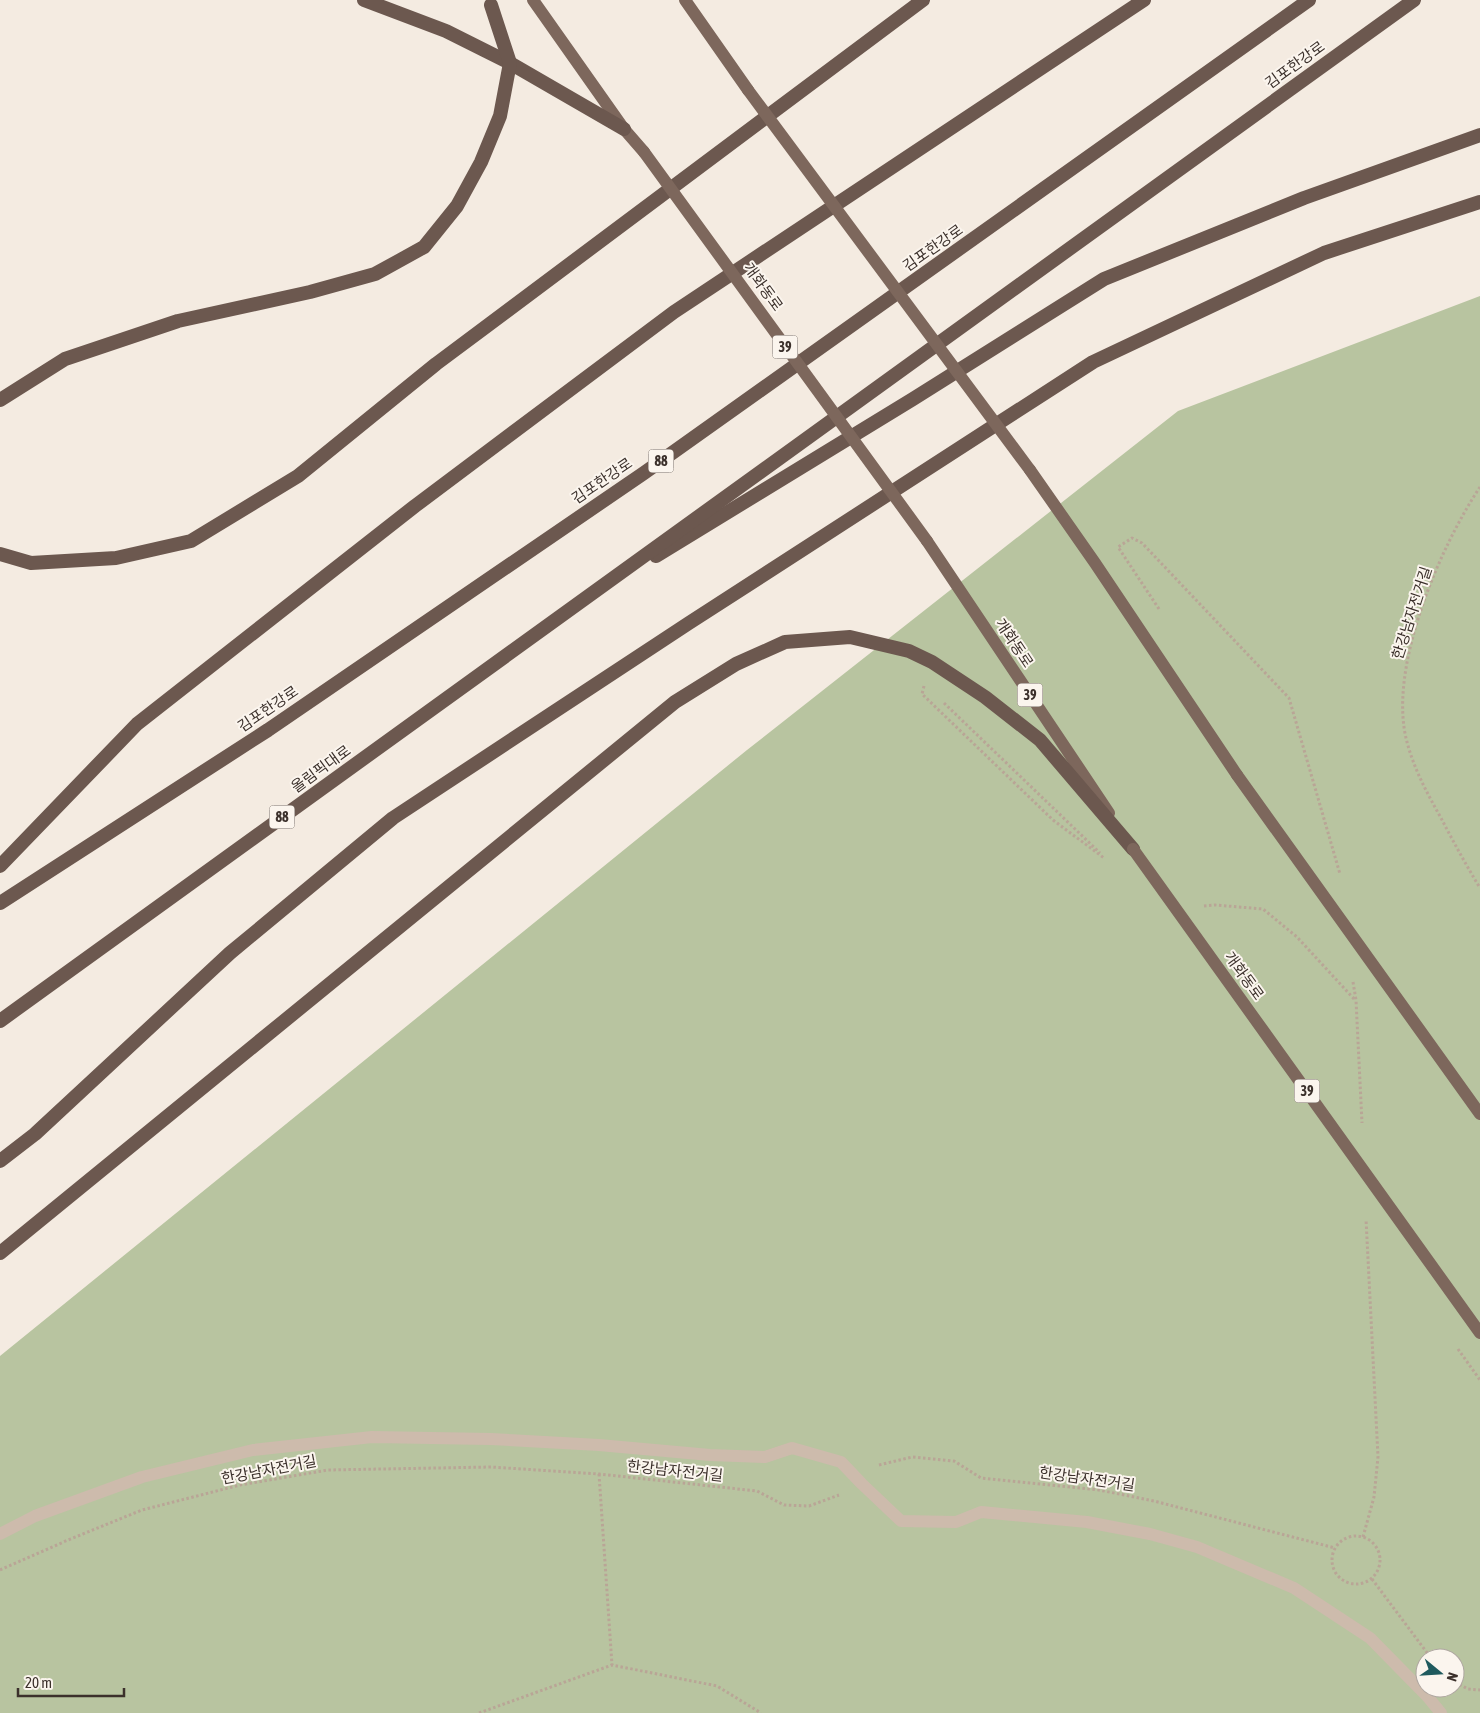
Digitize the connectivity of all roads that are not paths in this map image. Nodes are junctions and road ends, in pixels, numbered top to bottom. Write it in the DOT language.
graph roads {
  1 [pos="364,0"];
  2 [pos="533,0"];
  3 [pos="686,0"];
  4 [pos="923,0"];
  5 [pos="1138,0"];
  6 [pos="1144,0"];
  7 [pos="1309,0"];
  8 [pos="1414,0"];
  9 [pos="491,5"];
  10 [pos="1124,13"];
  11 [pos="510,63"];
  12 [pos="624,129"];
  13 [pos="1480,135"];
  14 [pos="1480,202"];
  15 [pos="0,400"];
  16 [pos="0,554"];
  17 [pos="564,613"];
  18 [pos="1133,849"];
  19 [pos="0,866"];
  20 [pos="0,903"];
  21 [pos="0,1021"];
  22 [pos="1480,1114"];
  23 [pos="0,1161"];
  24 [pos="0,1253"];
  25 [pos="1480,1332"];
  26 [pos="0,1534"];
  27 [pos="1441,1713"];
  1 -- 11 [label="highway"];
  2 -- 12 [label="main road, 개화동로 / 39"];
  3 -- 22 [label="main road, bridge"];
  4 -- 16 [label="highway"];
  5 -- 10 [label="highway"];
  6 -- 10 [label="highway"];
  7 -- 20 [label="highway, 김포한강로 / 88"];
  8 -- 17 [label="highway, 김포한강로 / 88"];
  9 -- 11 [label="highway"];
  10 -- 19 [label="highway"];
  11 -- 12 [label="highway"];
  11 -- 15 [label="highway"];
  12 -- 18 [label="main road, 개화동로 / 39, bridge"];
  13 -- 17 [label="highway, 88"];
  14 -- 23 [label="highway"];
  17 -- 21 [label="highway, 올림픽대로 / 88"];
  18 -- 24 [label="highway"];
  18 -- 25 [label="main road, 개화동로 / 39, bridge"];
  26 -- 27 [label="lane"];
}
